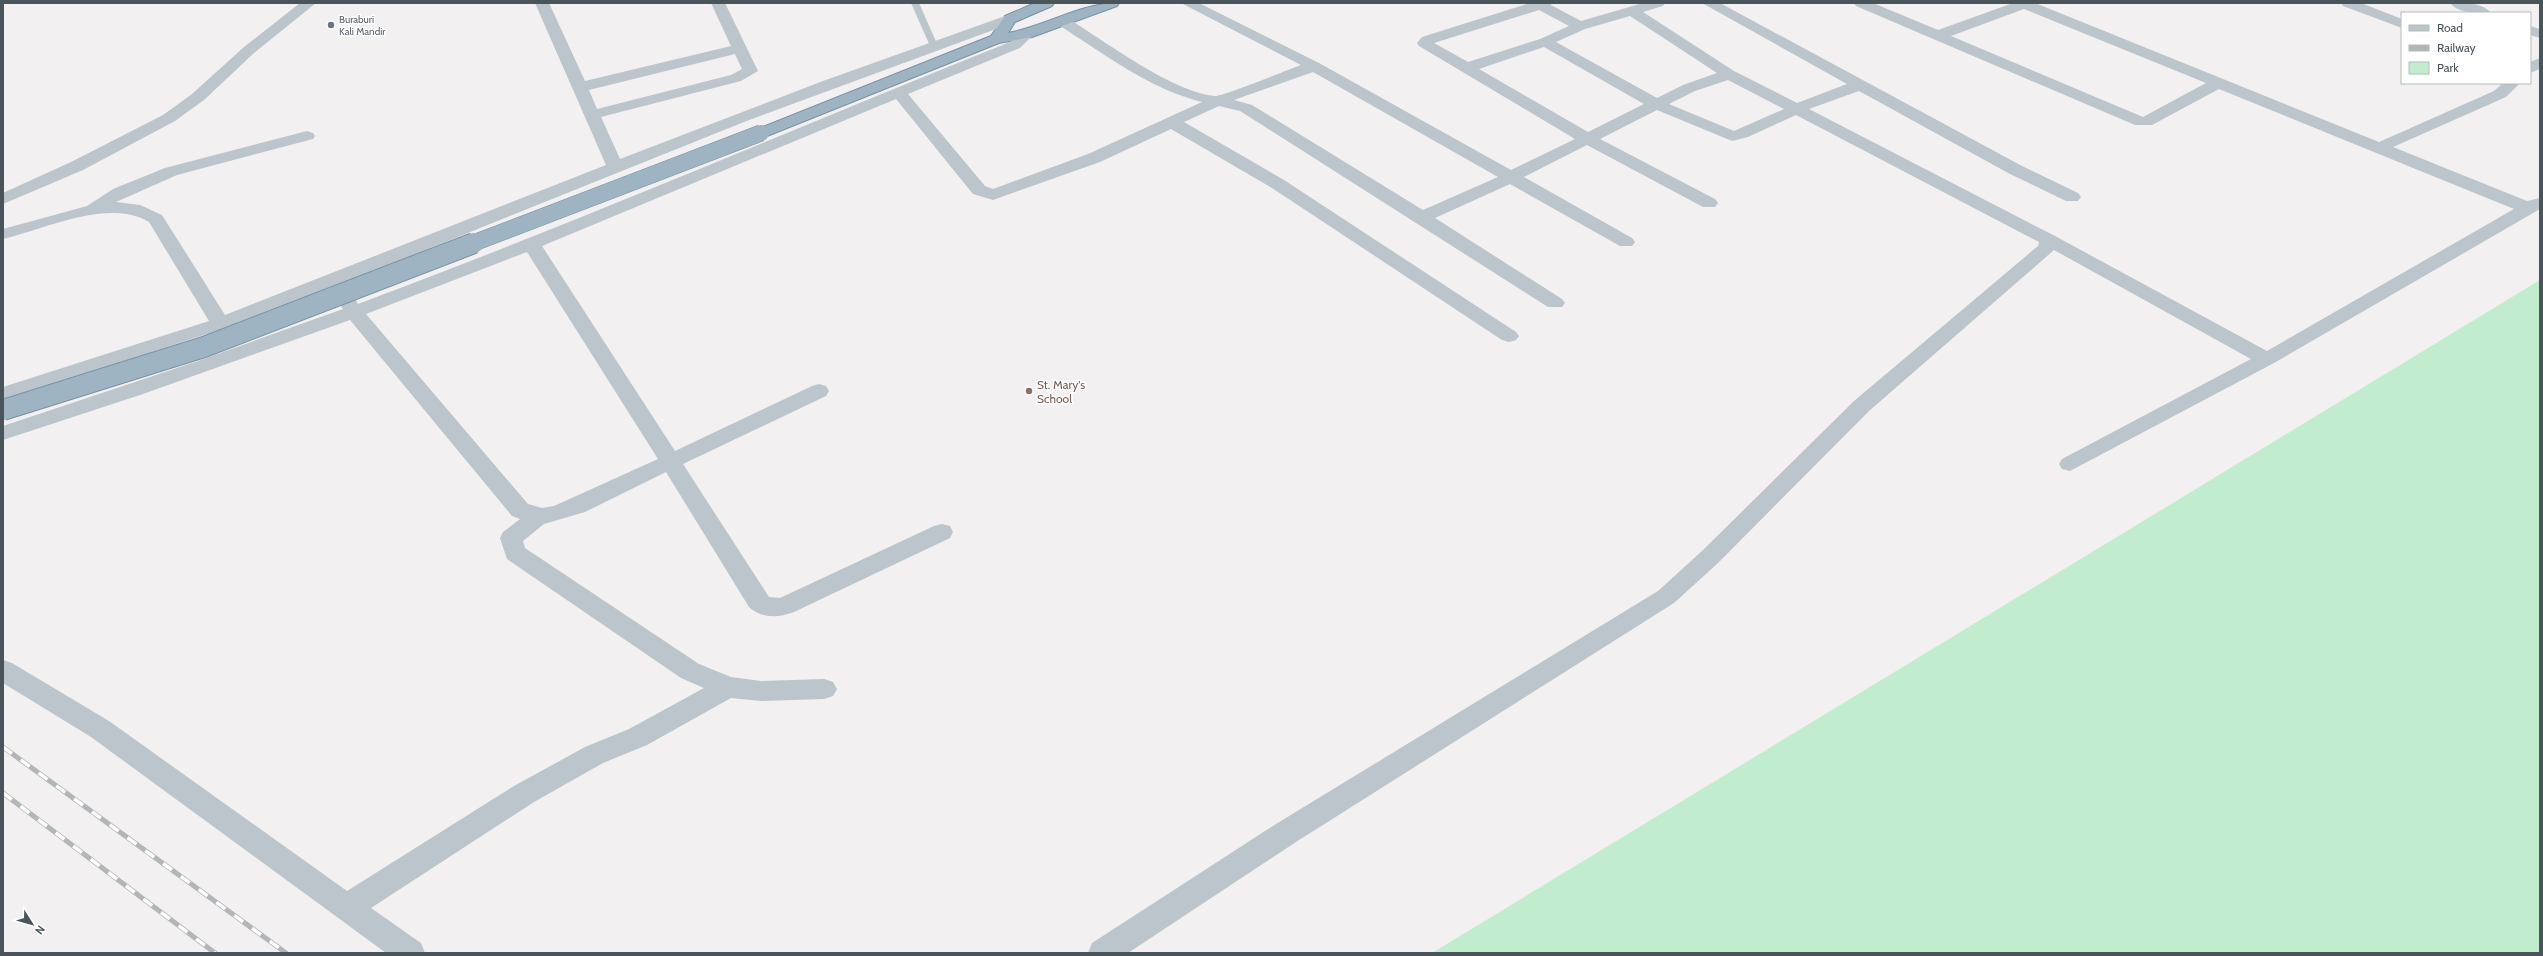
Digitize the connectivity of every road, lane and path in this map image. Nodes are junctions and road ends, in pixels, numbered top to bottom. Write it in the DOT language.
graph roads {
  1 [pos="309,3"];
  2 [pos="542,3"];
  3 [pos="718,3"];
  4 [pos="1047,3"];
  5 [pos="1112,3"];
  6 [pos="1188,3"];
  7 [pos="1541,3"];
  8 [pos="1658,3"];
  9 [pos="1709,3"];
  10 [pos="1861,3"];
  11 [pos="2348,3"];
  12 [pos="2457,3"];
  13 [pos="918,4"];
  14 [pos="2023,4"];
  15 [pos="1632,11"];
  16 [pos="2481,12"];
  17 [pos="1065,14"];
  18 [pos="1010,19"];
  19 [pos="2401,24"];
  20 [pos="1580,26"];
  21 [pos="1027,34"];
  22 [pos="1939,35"];
  23 [pos="996,39"];
  24 [pos="1545,42"];
  25 [pos="934,46"];
  26 [pos="738,49"];
  27 [pos="2540,63"];
  28 [pos="1314,66"];
  29 [pos="1466,68"];
  30 [pos="2531,68"];
  31 [pos="1729,74"];
  32 [pos="2218,83"];
  33 [pos="2511,84"];
  34 [pos="1860,85"];
  35 [pos="580,87"];
  36 [pos="898,92"];
  37 [pos="1217,101"];
  38 [pos="1656,104"];
  39 [pos="1798,108"];
  40 [pos="592,114"];
  41 [pos="1173,123"];
  42 [pos="308,136"];
  43 [pos="1586,138"];
  44 [pos="2378,148"];
  45 [pos="615,166"];
  46 [pos="1511,177"];
  47 [pos="2072,197"];
  48 [pos="3,199"];
  49 [pos="1709,202"];
  50 [pos="2534,205"];
  51 [pos="87,212"];
  52 [pos="1422,217"];
  53 [pos="3,234"];
  54 [pos="2049,240"];
  55 [pos="1626,242"];
  56 [pos="531,244"];
  57 [pos="334,280"];
  58 [pos="1555,303"];
  59 [pos="354,312"];
  60 [pos="220,323"];
  61 [pos="1509,336"];
  62 [pos="2267,359"];
  63 [pos="820,391"];
  64 [pos="3,394"];
  65 [pos="3,410"];
  66 [pos="3,433"];
  67 [pos="671,462"];
  68 [pos="2070,464"];
  69 [pos="537,517"];
  70 [pos="942,532"];
  71 [pos="3,670"];
  72 [pos="728,687"];
  73 [pos="824,689"];
  74 [pos="347,907"];
  75 [pos="410,953"];
  76 [pos="1103,953"];
  1 -- 48 [label="street"];
  2 -- 35 [label="street"];
  3 -- 26 [label="street"];
  4 -- 18 [label="highway"];
  5 -- 17 [label="highway"];
  6 -- 28 [label="street"];
  7 -- 20 [label="street"];
  7 -- 29 [label="street"];
  8 -- 15 [label="street"];
  9 -- 34 [label="street"];
  10 -- 22 [label="street"];
  11 -- 19 [label="street"];
  12 -- 16 [label="street"];
  13 -- 25 [label="lane"];
  14 -- 22 [label="street"];
  14 -- 32 [label="street"];
  15 -- 20 [label="street"];
  15 -- 31 [label="street"];
  17 -- 21 [label="highway"];
  17 -- 37 [label="street"];
  18 -- 23 [label="highway"];
  18 -- 25 [label="street"];
  20 -- 24 [label="street"];
  21 -- 23 [label="highway"];
  21 -- 36 [label="street"];
  22 -- 32 [label="street"];
  23 -- 65 [label="highway, bridge"];
  24 -- 29 [label="street"];
  24 -- 38 [label="street"];
  25 -- 45 [label="street"];
  26 -- 35 [label="street"];
  26 -- 40 [label="street"];
  27 -- 30 [label="street"];
  28 -- 37 [label="street"];
  28 -- 46 [label="street"];
  29 -- 43 [label="street"];
  31 -- 38 [label="street"];
  31 -- 39 [label="street"];
  32 -- 44 [label="street"];
  33 -- 44 [label="street"];
  34 -- 39 [label="street"];
  34 -- 47 [label="street"];
  35 -- 40 [label="street"];
  36 -- 41 [label="street"];
  36 -- 56 [label="street"];
  37 -- 41 [label="street"];
  37 -- 52 [label="street"];
  38 -- 39 [label="street"];
  38 -- 43 [label="street"];
  39 -- 54 [label="street"];
  40 -- 45 [label="street"];
  41 -- 61 [label="street"];
  42 -- 51 [label="street"];
  43 -- 46 [label="street"];
  43 -- 49 [label="street"];
  44 -- 50 [label="street"];
  45 -- 57 [label="street"];
  46 -- 52 [label="street"];
  46 -- 55 [label="street"];
  50 -- 62 [label="street"];
  51 -- 53 [label="street"];
  51 -- 60 [label="street"];
  52 -- 58 [label="street"];
  54 -- 62 [label="street"];
  54 -- 76 [label="street"];
  56 -- 59 [label="street"];
  56 -- 67 [label="street"];
  57 -- 59 [label="street"];
  57 -- 60 [label="street"];
  59 -- 66 [label="street"];
  59 -- 69 [label="street"];
  60 -- 64 [label="street"];
  62 -- 68 [label="street"];
  63 -- 67 [label="street"];
  67 -- 69 [label="street"];
  67 -- 70 [label="street"];
  69 -- 72 [label="street"];
  71 -- 74 [label="street"];
  72 -- 73 [label="street"];
  72 -- 74 [label="street"];
  74 -- 75 [label="street"];
}
